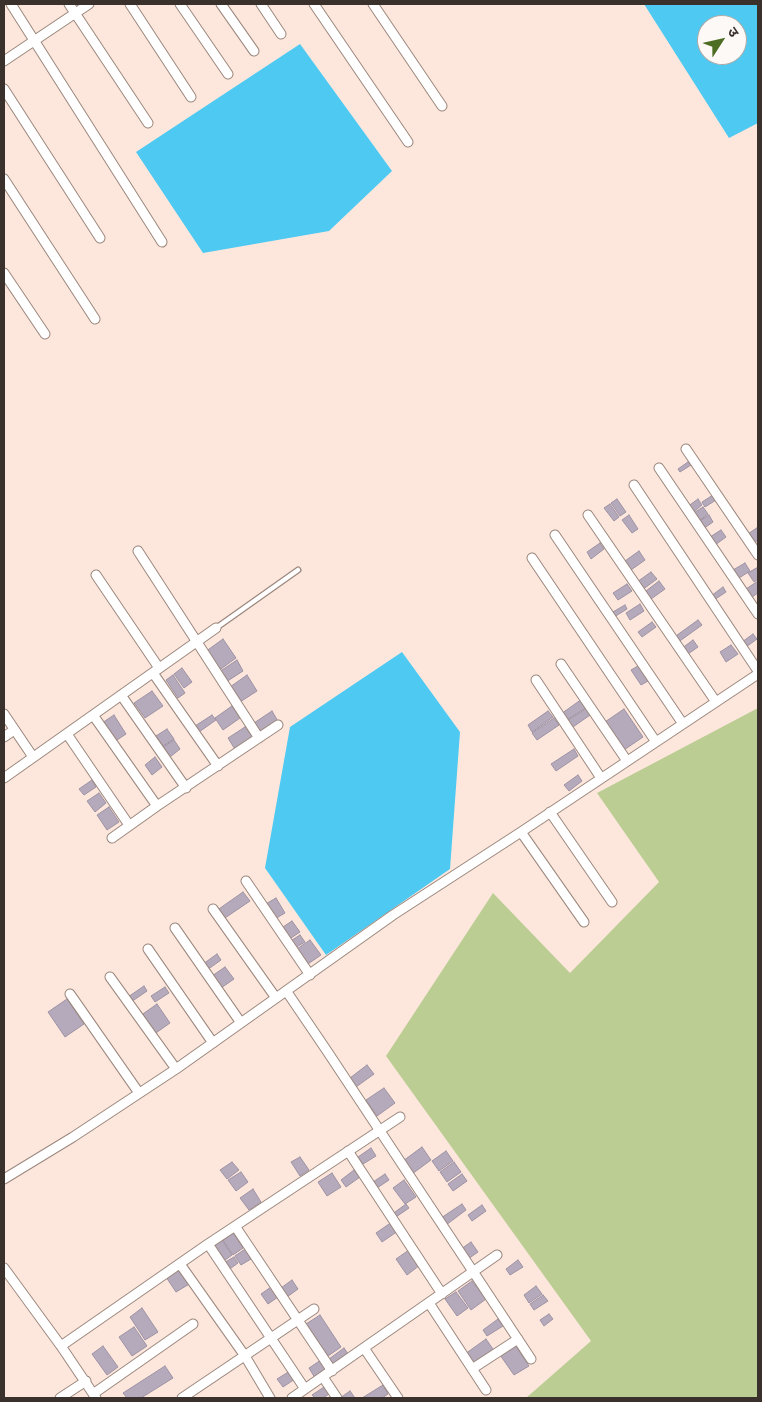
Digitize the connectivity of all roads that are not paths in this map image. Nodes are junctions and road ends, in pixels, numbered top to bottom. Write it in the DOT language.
graph roads {
  1 [pos="11,4"];
  2 [pos="69,4"];
  3 [pos="89,4"];
  4 [pos="130,4"];
  5 [pos="180,4"];
  6 [pos="222,4"];
  7 [pos="261,4"];
  8 [pos="314,4"];
  9 [pos="373,4"];
  10 [pos="75,13"];
  11 [pos="281,34"];
  12 [pos="35,40"];
  13 [pos="4,49"];
  14 [pos="254,51"];
  15 [pos="6,59"];
  16 [pos="228,74"];
  17 [pos="4,90"];
  18 [pos="191,97"];
  19 [pos="442,106"];
  20 [pos="148,123"];
  21 [pos="408,142"];
  22 [pos="4,179"];
  23 [pos="100,238"];
  24 [pos="162,242"];
  25 [pos="4,273"];
  26 [pos="95,319"];
  27 [pos="45,334"];
  28 [pos="686,449"];
  29 [pos="658,468"];
  30 [pos="634,485"];
  31 [pos="588,514"];
  32 [pos="554,535"];
  33 [pos="138,552"];
  34 [pos="758,555"];
  35 [pos="532,558"];
  36 [pos="298,570"];
  37 [pos="96,575"];
  38 [pos="758,614"];
  39 [pos="216,628"];
  40 [pos="196,642"];
  41 [pos="561,664"];
  42 [pos="156,671"];
  43 [pos="758,672"];
  44 [pos="536,680"];
  45 [pos="121,695"];
  46 [pos="716,702"];
  47 [pos="4,714"];
  48 [pos="93,715"];
  49 [pos="683,724"];
  50 [pos="278,725"];
  51 [pos="14,730"];
  52 [pos="66,734"];
  53 [pos="4,737"];
  54 [pos="259,738"];
  55 [pos="656,742"];
  56 [pos="34,757"];
  57 [pos="627,762"];
  58 [pos="218,766"];
  59 [pos="4,778"];
  60 [pos="601,778"];
  61 [pos="186,788"];
  62 [pos="157,806"];
  63 [pos="550,812"];
  64 [pos="128,825"];
  65 [pos="522,832"];
  66 [pos="112,838"];
  67 [pos="246,881"];
  68 [pos="612,902"];
  69 [pos="214,909"];
  70 [pos="584,922"];
  71 [pos="175,928"];
  72 [pos="148,949"];
  73 [pos="310,975"];
  74 [pos="110,977"];
  75 [pos="287,992"];
  76 [pos="70,994"];
  77 [pos="276,998"];
  78 [pos="241,1023"];
  79 [pos="213,1043"];
  80 [pos="176,1069"];
  81 [pos="139,1093"];
  82 [pos="400,1117"];
  83 [pos="379,1130"];
  84 [pos="348,1151"];
  85 [pos="4,1179"];
  86 [pos="235,1226"];
  87 [pos="208,1244"];
  88 [pos="497,1256"];
  89 [pos="180,1264"];
  90 [pos="4,1268"];
  91 [pos="474,1272"];
  92 [pos="442,1294"];
  93 [pos="429,1303"];
  94 [pos="314,1309"];
  95 [pos="299,1320"];
  96 [pos="193,1324"];
  97 [pos="518,1338"];
  98 [pos="271,1339"];
  99 [pos="61,1346"];
  100 [pos="364,1348"];
  101 [pos="245,1356"];
  102 [pos="531,1359"];
  103 [pos="472,1369"];
  104 [pos="332,1371"];
  105 [pos="323,1377"];
  106 [pos="86,1381"];
  107 [pos="486,1390"];
  108 [pos="300,1395"];
  109 [pos="95,1396"];
  110 [pos="60,1398"];
  111 [pos="182,1398"];
  112 [pos="270,1398"];
  113 [pos="337,1398"];
  114 [pos="398,1398"];
  1 -- 12 [label="street"];
  2 -- 10 [label="street"];
  3 -- 10 [label="street"];
  4 -- 18 [label="street"];
  5 -- 16 [label="street"];
  6 -- 14 [label="street"];
  7 -- 11 [label="street"];
  8 -- 21 [label="street"];
  9 -- 19 [label="street"];
  10 -- 12 [label="street"];
  10 -- 20 [label="street"];
  12 -- 15 [label="street"];
  12 -- 24 [label="street"];
  13 -- 15 [label="street"];
  17 -- 23 [label="street"];
  22 -- 26 [label="street"];
  25 -- 27 [label="street"];
  28 -- 34 [label="street"];
  29 -- 38 [label="street"];
  30 -- 43 [label="street"];
  31 -- 46 [label="street"];
  32 -- 49 [label="street"];
  33 -- 40 [label="street"];
  35 -- 55 [label="street"];
  36 -- 39 [label="lane"];
  37 -- 42 [label="street"];
  39 -- 40 [label="street"];
  40 -- 42 [label="street"];
  40 -- 54 [label="street"];
  41 -- 57 [label="street"];
  42 -- 45 [label="street"];
  42 -- 58 [label="street"];
  43 -- 46 [label="street"];
  44 -- 60 [label="street"];
  45 -- 48 [label="street"];
  45 -- 61 [label="street"];
  46 -- 49 [label="street"];
  47 -- 51 [label="street"];
  48 -- 52 [label="street"];
  48 -- 62 [label="street"];
  49 -- 55 [label="street"];
  50 -- 54 [label="street"];
  51 -- 53 [label="street"];
  51 -- 56 [label="street"];
  52 -- 56 [label="street"];
  52 -- 64 [label="street"];
  54 -- 58 [label="street"];
  55 -- 57 [label="street"];
  56 -- 59 [label="street"];
  57 -- 60 [label="street"];
  58 -- 61 [label="street"];
  60 -- 63 [label="street"];
  61 -- 62 [label="street"];
  62 -- 64 [label="street"];
  63 -- 65 [label="street"];
  63 -- 68 [label="street"];
  64 -- 66 [label="street"];
  65 -- 70 [label="street"];
  65 -- 73 [label="street"];
  67 -- 73 [label="street"];
  69 -- 77 [label="street"];
  71 -- 78 [label="street"];
  72 -- 79 [label="street"];
  73 -- 75 [label="street"];
  74 -- 80 [label="street"];
  75 -- 77 [label="street"];
  75 -- 83 [label="street"];
  76 -- 81 [label="street"];
  77 -- 78 [label="street"];
  78 -- 79 [label="street"];
  79 -- 80 [label="street"];
  80 -- 81 [label="street"];
  81 -- 85 [label="street"];
  82 -- 83 [label="street"];
  83 -- 84 [label="street"];
  83 -- 91 [label="street"];
  84 -- 86 [label="street"];
  84 -- 92 [label="street"];
  86 -- 87 [label="street"];
  86 -- 95 [label="street"];
  87 -- 89 [label="street"];
  87 -- 98 [label="street"];
  88 -- 91 [label="street"];
  89 -- 99 [label="street"];
  89 -- 101 [label="street"];
  90 -- 99 [label="street"];
  91 -- 92 [label="street"];
  91 -- 97 [label="street"];
  92 -- 93 [label="street"];
  93 -- 100 [label="street"];
  93 -- 103 [label="street"];
  94 -- 95 [label="street"];
  95 -- 98 [label="street"];
  95 -- 104 [label="street"];
  96 -- 109 [label="street"];
  97 -- 102 [label="street"];
  97 -- 103 [label="street"];
  98 -- 101 [label="street"];
  98 -- 108 [label="street"];
  99 -- 106 [label="street"];
  100 -- 104 [label="street"];
  100 -- 114 [label="street"];
  101 -- 111 [label="street"];
  101 -- 112 [label="street"];
  103 -- 107 [label="street"];
  104 -- 105 [label="street"];
  105 -- 108 [label="street"];
  105 -- 113 [label="street"];
  106 -- 109 [label="street"];
  106 -- 110 [label="street"];
}
